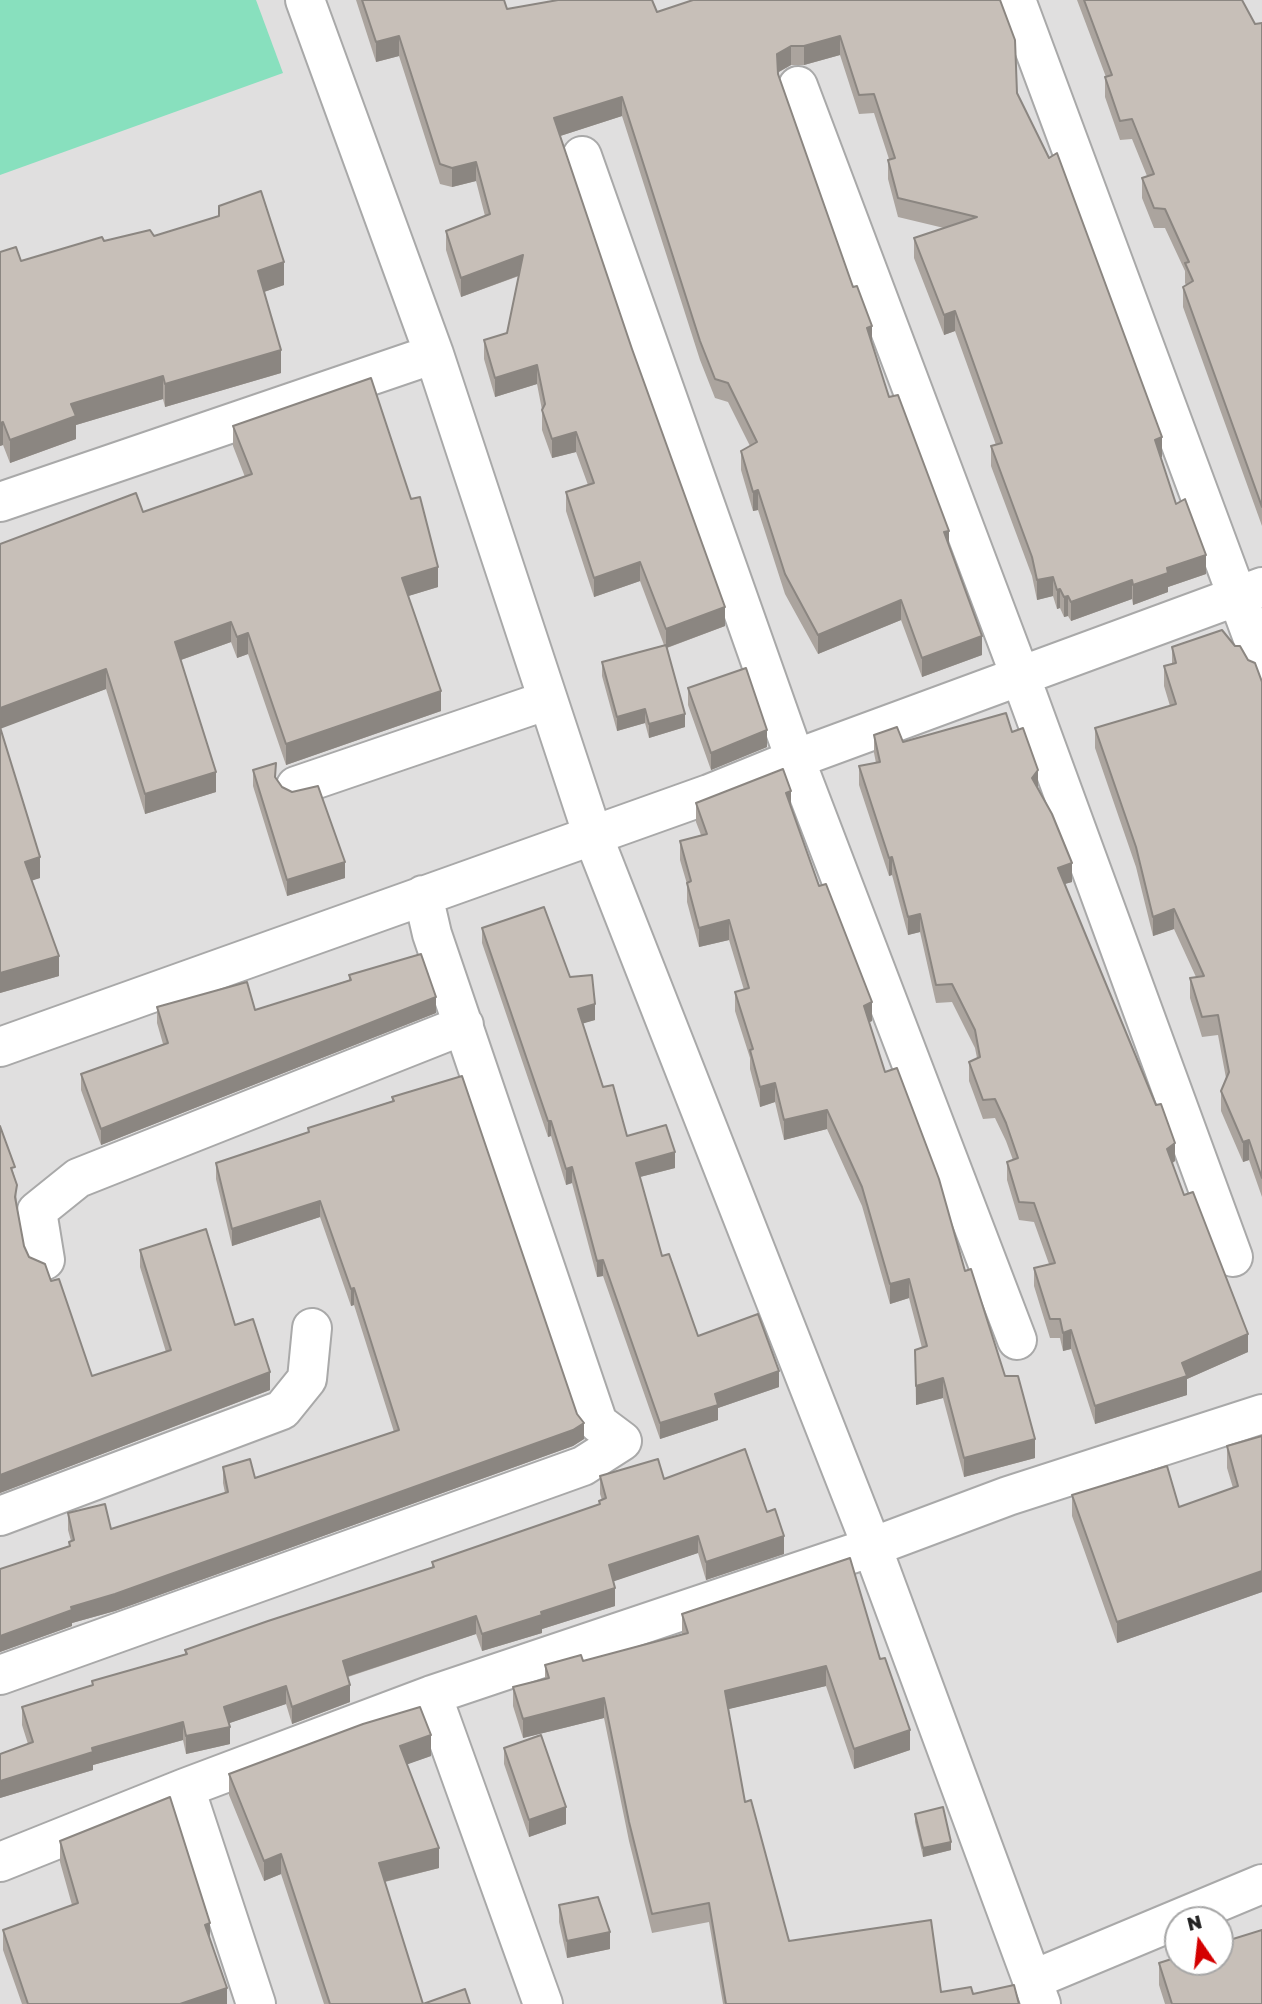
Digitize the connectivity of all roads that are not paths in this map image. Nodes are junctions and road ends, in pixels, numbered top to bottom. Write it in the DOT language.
graph roads {
  1 [pos="305,0"];
  2 [pos="1016,0"];
  3 [pos="798,86"];
  4 [pos="582,156"];
  5 [pos="434,354"];
  6 [pos="0,502"];
  7 [pos="1250,592"];
  8 [pos="1262,663"];
  9 [pos="1021,678"];
  10 [pos="548,700"];
  11 [pos="795,759"];
  12 [pos="296,786"];
  13 [pos="593,836"];
  14 [pos="423,895"];
  15 [pos="464,1025"];
  16 [pos="0,1047"];
  17 [pos="1233,1257"];
  18 [pos="45,1261"];
  19 [pos="312,1328"];
  20 [pos="1017,1340"];
  21 [pos="1262,1414"];
  22 [pos="0,1516"];
  23 [pos="872,1547"];
  24 [pos="0,1675"];
  25 [pos="432,1695"];
  26 [pos="185,1788"];
  27 [pos="0,1862"];
  28 [pos="1262,1884"];
  29 [pos="1036,1992"];
  30 [pos="256,2004"];
  31 [pos="543,2004"];
  1 -- 5 [label="street"];
  2 -- 7 [label="street"];
  3 -- 9 [label="street"];
  4 -- 11 [label="street"];
  5 -- 6 [label="street"];
  5 -- 10 [label="street"];
  7 -- 8 [label="street"];
  7 -- 9 [label="street"];
  9 -- 11 [label="street"];
  9 -- 17 [label="street"];
  10 -- 12 [label="street"];
  10 -- 13 [label="street"];
  11 -- 13 [label="street"];
  11 -- 20 [label="street"];
  13 -- 14 [label="street"];
  13 -- 23 [label="street"];
  14 -- 15 [label="street"];
  14 -- 16 [label="street"];
  15 -- 18 [label="street"];
  15 -- 24 [label="street"];
  19 -- 22 [label="street"];
  21 -- 23 [label="street"];
  23 -- 25 [label="street"];
  23 -- 29 [label="street"];
  25 -- 26 [label="street"];
  25 -- 31 [label="street"];
  26 -- 27 [label="street"];
  26 -- 30 [label="street"];
  28 -- 29 [label="street"];
}
